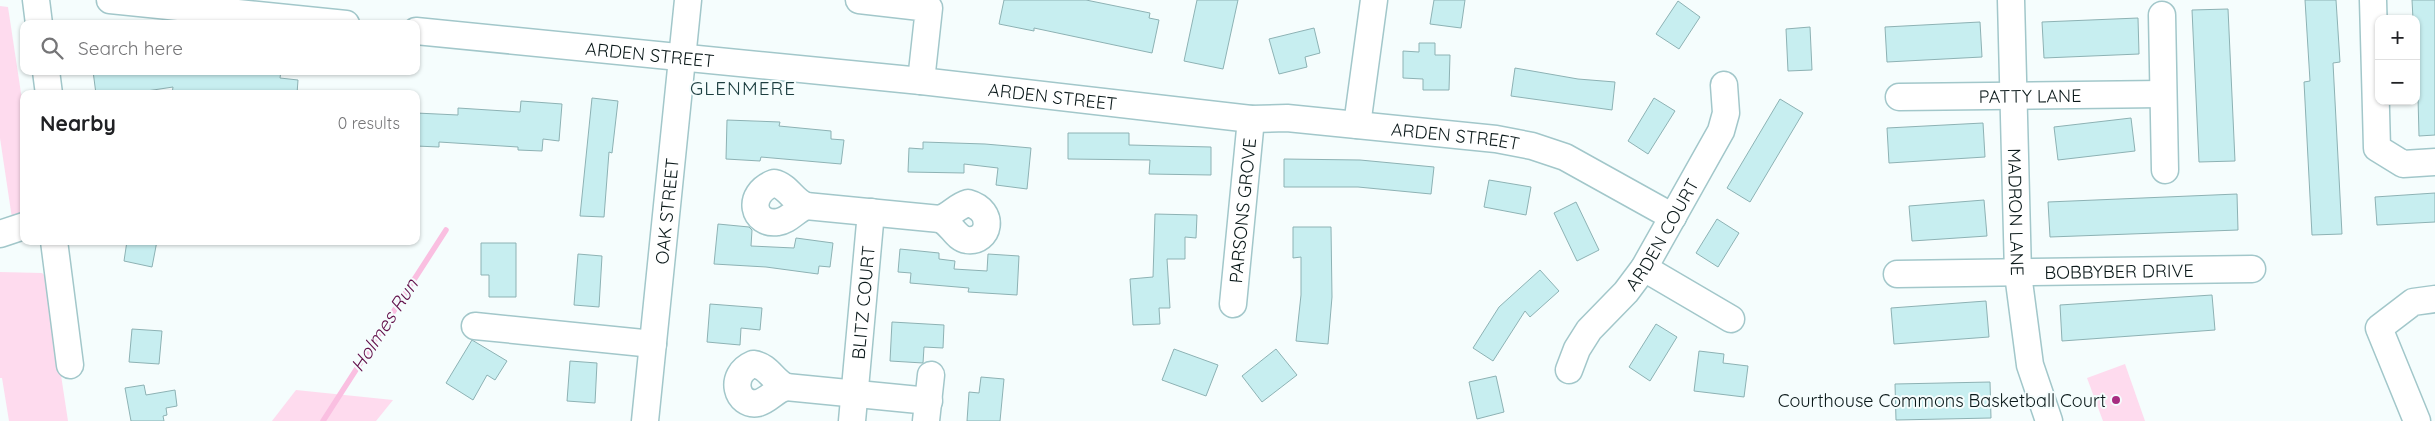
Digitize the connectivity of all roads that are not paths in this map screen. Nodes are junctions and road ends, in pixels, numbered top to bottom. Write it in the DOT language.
graph roads {
  1 [pos="36,0"];
  2 [pos="110,0"];
  3 [pos="688,0"];
  4 [pos="860,0"];
  5 [pos="1374,0"];
  6 [pos="2011,0"];
  7 [pos="2373,0"];
  8 [pos="2162,15"];
  9 [pos="38,20"];
  10 [pos="307,20"];
  11 [pos="420,31"];
  12 [pos="682,58"];
  13 [pos="47,75"];
  14 [pos="921,81"];
  15 [pos="1724,85"];
  16 [pos="48,90"];
  17 [pos="2163,94"];
  18 [pos="2013,96"];
  19 [pos="1898,97"];
  20 [pos="1251,119"];
  21 [pos="1357,125"];
  22 [pos="2435,162"];
  23 [pos="2165,170"];
  24 [pos="806,206"];
  25 [pos="871,212"];
  26 [pos="1673,217"];
  27 [pos="940,219"];
  28 [pos="20,227"];
  29 [pos="0,234"];
  30 [pos="55,245"];
  31 [pos="1644,268"];
  32 [pos="2252,269"];
  33 [pos="1897,274"];
  34 [pos="2018,274"];
  35 [pos="2435,299"];
  36 [pos="1233,304"];
  37 [pos="1731,319"];
  38 [pos="475,326"];
  39 [pos="652,344"];
  40 [pos="70,365"];
  41 [pos="1569,370"];
  42 [pos="931,374"];
  43 [pos="786,387"];
  44 [pos="855,394"];
  45 [pos="928,411"];
  46 [pos="645,421"];
  47 [pos="852,421"];
  48 [pos="2049,421"];
  49 [pos="2417,421"];
  1 -- 9 [label="street"];
  2 -- 10 [label="street"];
  3 -- 12 [label="street, OAK STREET"];
  4 -- 14 [label="street"];
  5 -- 21 [label="street"];
  6 -- 18 [label="street, MADRON LANE"];
  7 -- 22 [label="street"];
  8 -- 17 [label="street"];
  11 -- 12 [label="street, ARDEN STREET"];
  12 -- 14 [label="street, ARDEN STREET"];
  12 -- 39 [label="street, OAK STREET"];
  13 -- 16 [label="street"];
  14 -- 20 [label="street, ARDEN STREET"];
  15 -- 26 [label="street, ARDEN COURT"];
  17 -- 18 [label="street, PATTY LANE"];
  17 -- 23 [label="street"];
  18 -- 19 [label="street, PATTY LANE"];
  18 -- 34 [label="street, MADRON LANE"];
  20 -- 21 [label="street, ARDEN STREET"];
  20 -- 36 [label="street, PARSONS GROVE"];
  21 -- 26 [label="street, ARDEN STREET"];
  24 -- 25 [label="street"];
  25 -- 27 [label="street"];
  25 -- 44 [label="street, BLITZ COURT"];
  26 -- 31 [label="street, ARDEN COURT"];
  28 -- 29 [label="street"];
  30 -- 40 [label="street"];
  31 -- 37 [label="street"];
  31 -- 41 [label="street, ARDEN COURT"];
  32 -- 34 [label="street, BOBBYBER DRIVE"];
  33 -- 34 [label="street, BOBBYBER DRIVE"];
  34 -- 48 [label="street, MADRON LANE"];
  35 -- 49 [label="street"];
  38 -- 39 [label="street"];
  39 -- 46 [label="street, OAK STREET"];
  42 -- 45 [label="street"];
  43 -- 44 [label="street"];
  44 -- 45 [label="street"];
  44 -- 47 [label="street, BLITZ COURT"];
}
